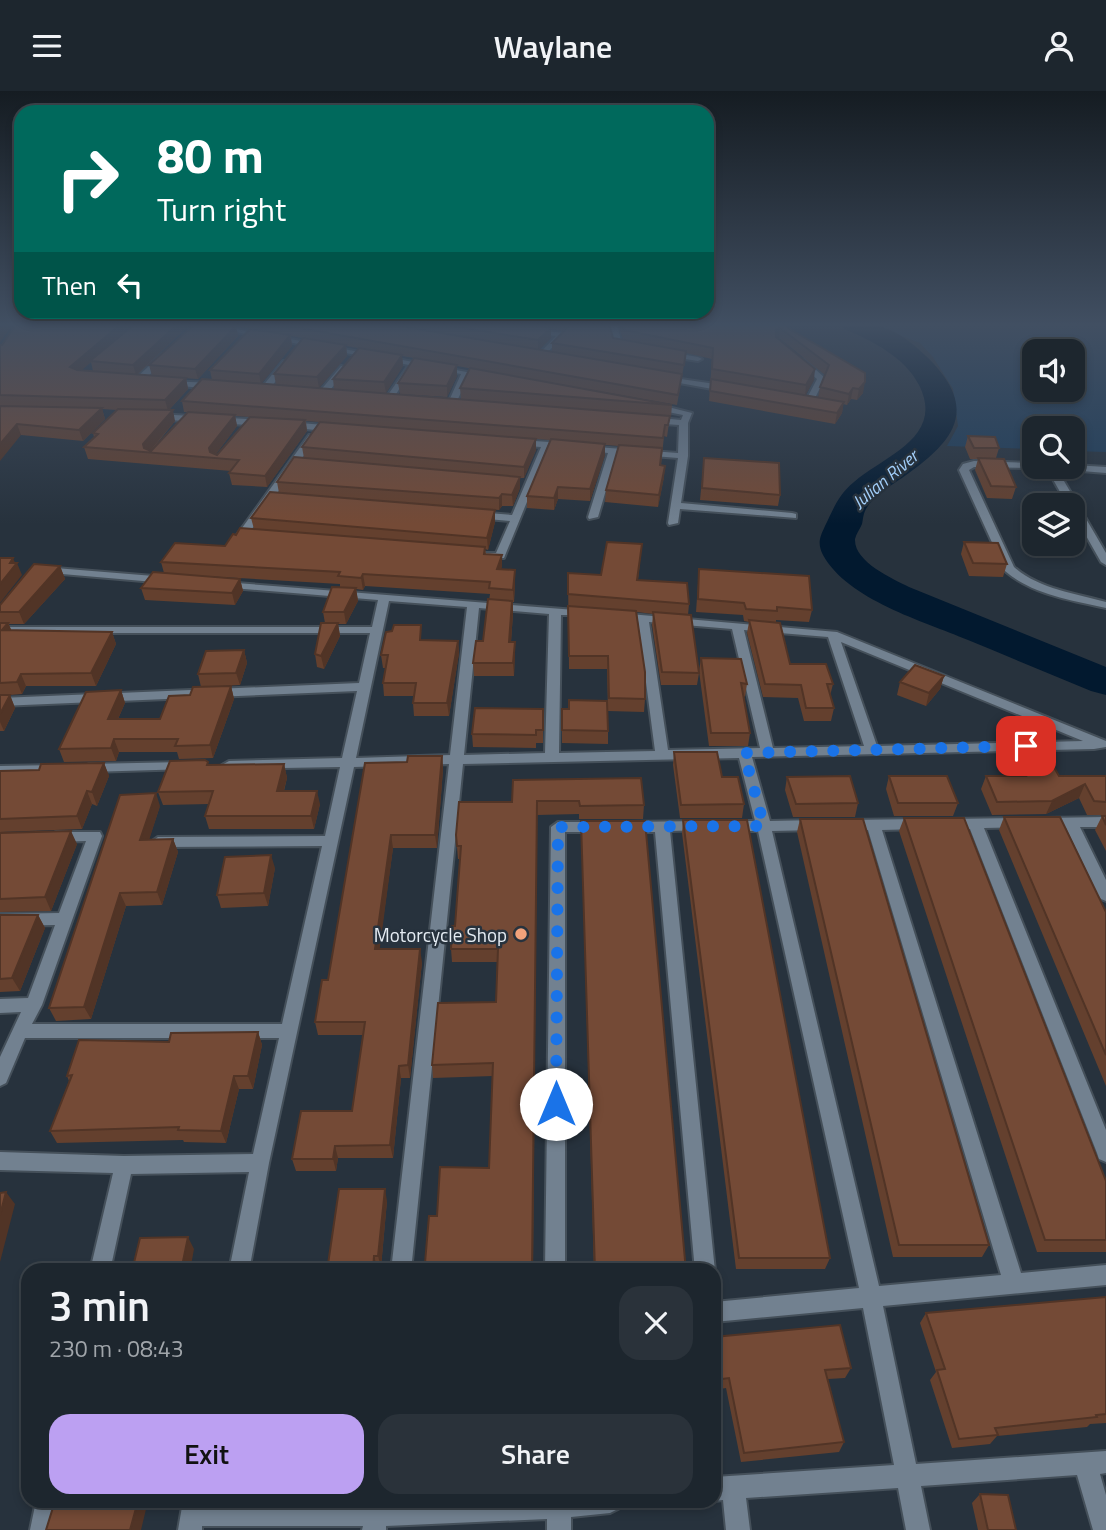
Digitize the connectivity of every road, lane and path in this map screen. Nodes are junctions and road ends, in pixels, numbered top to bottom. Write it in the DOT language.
graph roads {
  1 [pos="196,390"];
  2 [pos="325,390"];
  3 [pos="394,390"];
  4 [pos="458,390"];
  5 [pos="734,390"];
  6 [pos="815,390"];
  7 [pos="744,392"];
  8 [pos="193,393"];
  9 [pos="311,393"];
  10 [pos="323,393"];
  11 [pos="336,394"];
  12 [pos="375,398"];
  13 [pos="388,399"];
  14 [pos="401,400"];
  15 [pos="796,400"];
  16 [pos="440,402"];
  17 [pos="809,402"];
  18 [pos="452,403"];
  19 [pos="466,404"];
  20 [pos="820,404"];
  21 [pos="648,406"];
  22 [pos="178,409"];
  23 [pos="144,417"];
  24 [pos="171,417"];
  25 [pos="188,417"];
  26 [pos="643,420"];
  27 [pos="248,422"];
  28 [pos="684,423"];
  29 [pos="272,424"];
  30 [pos="283,425"];
  31 [pos="179,427"];
  32 [pos="318,427"];
  33 [pos="345,429"];
  34 [pos="240,432"];
  35 [pos="505,442"];
  36 [pos="545,445"];
  37 [pos="613,450"];
  38 [pos="683,456"];
  39 [pos="293,463"];
  40 [pos="307,464"];
  41 [pos="1022,466"];
  42 [pos="1085,469"];
  43 [pos="1106,470"];
  44 [pos="1058,479"];
  45 [pos="515,483"];
  46 [pos="529,484"];
  47 [pos="269,498"];
  48 [pos="282,499"];
  49 [pos="676,506"];
  50 [pos="461,514"];
  51 [pos="792,516"];
  52 [pos="593,517"];
  53 [pos="515,518"];
  54 [pos="673,523"];
  55 [pos="269,537"];
  56 [pos="473,554"];
  57 [pos="1106,562"];
  58 [pos="29,578"];
  59 [pos="175,581"];
  60 [pos="217,584"];
  61 [pos="384,598"];
  62 [pos="1106,605"];
  63 [pos="473,607"];
  64 [pos="555,611"];
  65 [pos="643,619"];
  66 [pos="737,627"];
  67 [pos="0,630"];
  68 [pos="377,630"];
  69 [pos="833,634"];
  70 [pos="363,687"];
  71 [pos="0,702"];
  72 [pos="1104,744"];
  73 [pos="872,750"];
  74 [pos="767,752"];
  75 [pos="744,753"];
  76 [pos="662,755"];
  77 [pos="552,757"];
  78 [pos="455,759"];
  79 [pos="346,762"];
  80 [pos="0,771"];
  81 [pos="1071,823"];
  82 [pos="1106,823"];
  83 [pos="873,824"];
  84 [pos="975,824"];
  85 [pos="662,826"];
  86 [pos="764,826"];
  87 [pos="41,837"];
  88 [pos="329,841"];
  89 [pos="159,842"];
  90 [pos="1106,895"];
  91 [pos="65,919"];
  92 [pos="0,920"];
  93 [pos="34,1005"];
  94 [pos="0,1006"];
  95 [pos="19,1031"];
  96 [pos="288,1031"];
  97 [pos="0,1078"];
  98 [pos="1106,1153"];
  99 [pos="0,1161"];
  100 [pos="260,1163"];
  101 [pos="124,1165"];
  102 [pos="102,1263"];
  103 [pos="241,1263"];
  104 [pos="402,1263"];
  105 [pos="555,1263"];
  106 [pos="704,1263"];
  107 [pos="1106,1275"];
  108 [pos="1014,1283"];
  109 [pos="871,1297"];
  110 [pos="721,1311"];
  111 [pos="1096,1462"];
  112 [pos="906,1474"];
  113 [pos="723,1488"];
  114 [pos="47,1508"];
  115 [pos="590,1508"];
  116 [pos="192,1515"];
  117 [pos="375,1515"];
  118 [pos="559,1519"];
  119 [pos="42,1530"];
  120 [pos="738,1530"];
  121 [pos="918,1530"];
  122 [pos="1105,1530"];
  1 -- 8 [label="street"];
  2 -- 10 [label="street"];
  3 -- 13 [label="street"];
  4 -- 18 [label="street"];
  5 -- 7 [label="street"];
  6 -- 17 [label="street"];
  9 -- 10 [label="street"];
  10 -- 11 [label="street"];
  12 -- 13 [label="street"];
  13 -- 14 [label="street"];
  15 -- 17 [label="street"];
  16 -- 18 [label="street"];
  17 -- 20 [label="street"];
  18 -- 19 [label="street"];
  21 -- 28 [label="street"];
  22 -- 24 [label="street"];
  23 -- 24 [label="street"];
  24 -- 25 [label="street"];
  25 -- 27 [label="street"];
  25 -- 31 [label="street"];
  26 -- 28 [label="street"];
  27 -- 29 [label="street"];
  27 -- 34 [label="street"];
  28 -- 38 [label="street"];
  30 -- 32 [label="street"];
  32 -- 33 [label="street"];
  32 -- 39 [label="street"];
  35 -- 36 [label="street"];
  36 -- 37 [label="street"];
  36 -- 46 [label="street"];
  37 -- 38 [label="street"];
  37 -- 52 [label="street"];
  38 -- 49 [label="street"];
  39 -- 40 [label="street"];
  39 -- 47 [label="street"];
  41 -- 62 [label="street"];
  42 -- 43 [label="street"];
  44 -- 57 [label="street"];
  45 -- 46 [label="street"];
  46 -- 53 [label="street"];
  47 -- 48 [label="street"];
  47 -- 55 [label="street"];
  49 -- 51 [label="street"];
  49 -- 54 [label="street"];
  50 -- 53 [label="street"];
  53 -- 56 [label="street"];
  58 -- 59 [label="street"];
  60 -- 61 [label="street"];
  61 -- 63 [label="street"];
  61 -- 68 [label="street"];
  63 -- 64 [label="street"];
  63 -- 78 [label="street"];
  64 -- 65 [label="street"];
  64 -- 77 [label="street"];
  65 -- 66 [label="street"];
  65 -- 76 [label="street"];
  66 -- 69 [label="street"];
  66 -- 74 [label="street"];
  67 -- 68 [label="street"];
  68 -- 70 [label="street"];
  69 -- 72 [label="street"];
  69 -- 73 [label="street"];
  70 -- 71 [label="street"];
  70 -- 79 [label="street"];
  72 -- 73 [label="street"];
  73 -- 74 [label="street"];
  74 -- 75 [label="street"];
  75 -- 76 [label="street"];
  75 -- 86 [label="street"];
  76 -- 77 [label="street"];
  77 -- 78 [label="street"];
  78 -- 79 [label="street"];
  78 -- 104 [label="street"];
  79 -- 80 [label="street"];
  79 -- 88 [label="street"];
  81 -- 82 [label="street"];
  81 -- 84 [label="street"];
  81 -- 90 [label="street"];
  83 -- 84 [label="street"];
  83 -- 86 [label="street"];
  83 -- 108 [label="street"];
  84 -- 98 [label="street"];
  85 -- 86 [label="street"];
  85 -- 105 [label="street"];
  85 -- 106 [label="street"];
  86 -- 109 [label="street"];
  87 -- 91 [label="street"];
  88 -- 89 [label="street"];
  88 -- 96 [label="street"];
  91 -- 92 [label="street"];
  91 -- 93 [label="street"];
  93 -- 94 [label="street"];
  93 -- 95 [label="street"];
  95 -- 96 [label="street"];
  95 -- 97 [label="street"];
  96 -- 100 [label="street"];
  99 -- 101 [label="street"];
  100 -- 101 [label="street"];
  100 -- 103 [label="street"];
  101 -- 102 [label="street"];
  107 -- 108 [label="street"];
  108 -- 109 [label="street"];
  109 -- 110 [label="street"];
  109 -- 112 [label="street"];
  111 -- 112 [label="street"];
  111 -- 122 [label="street"];
  112 -- 113 [label="street"];
  112 -- 121 [label="street"];
  113 -- 120 [label="street"];
  114 -- 119 [label="street"];
  115 -- 118 [label="street"];
  116 -- 117 [label="street"];
  117 -- 118 [label="street"];
}
